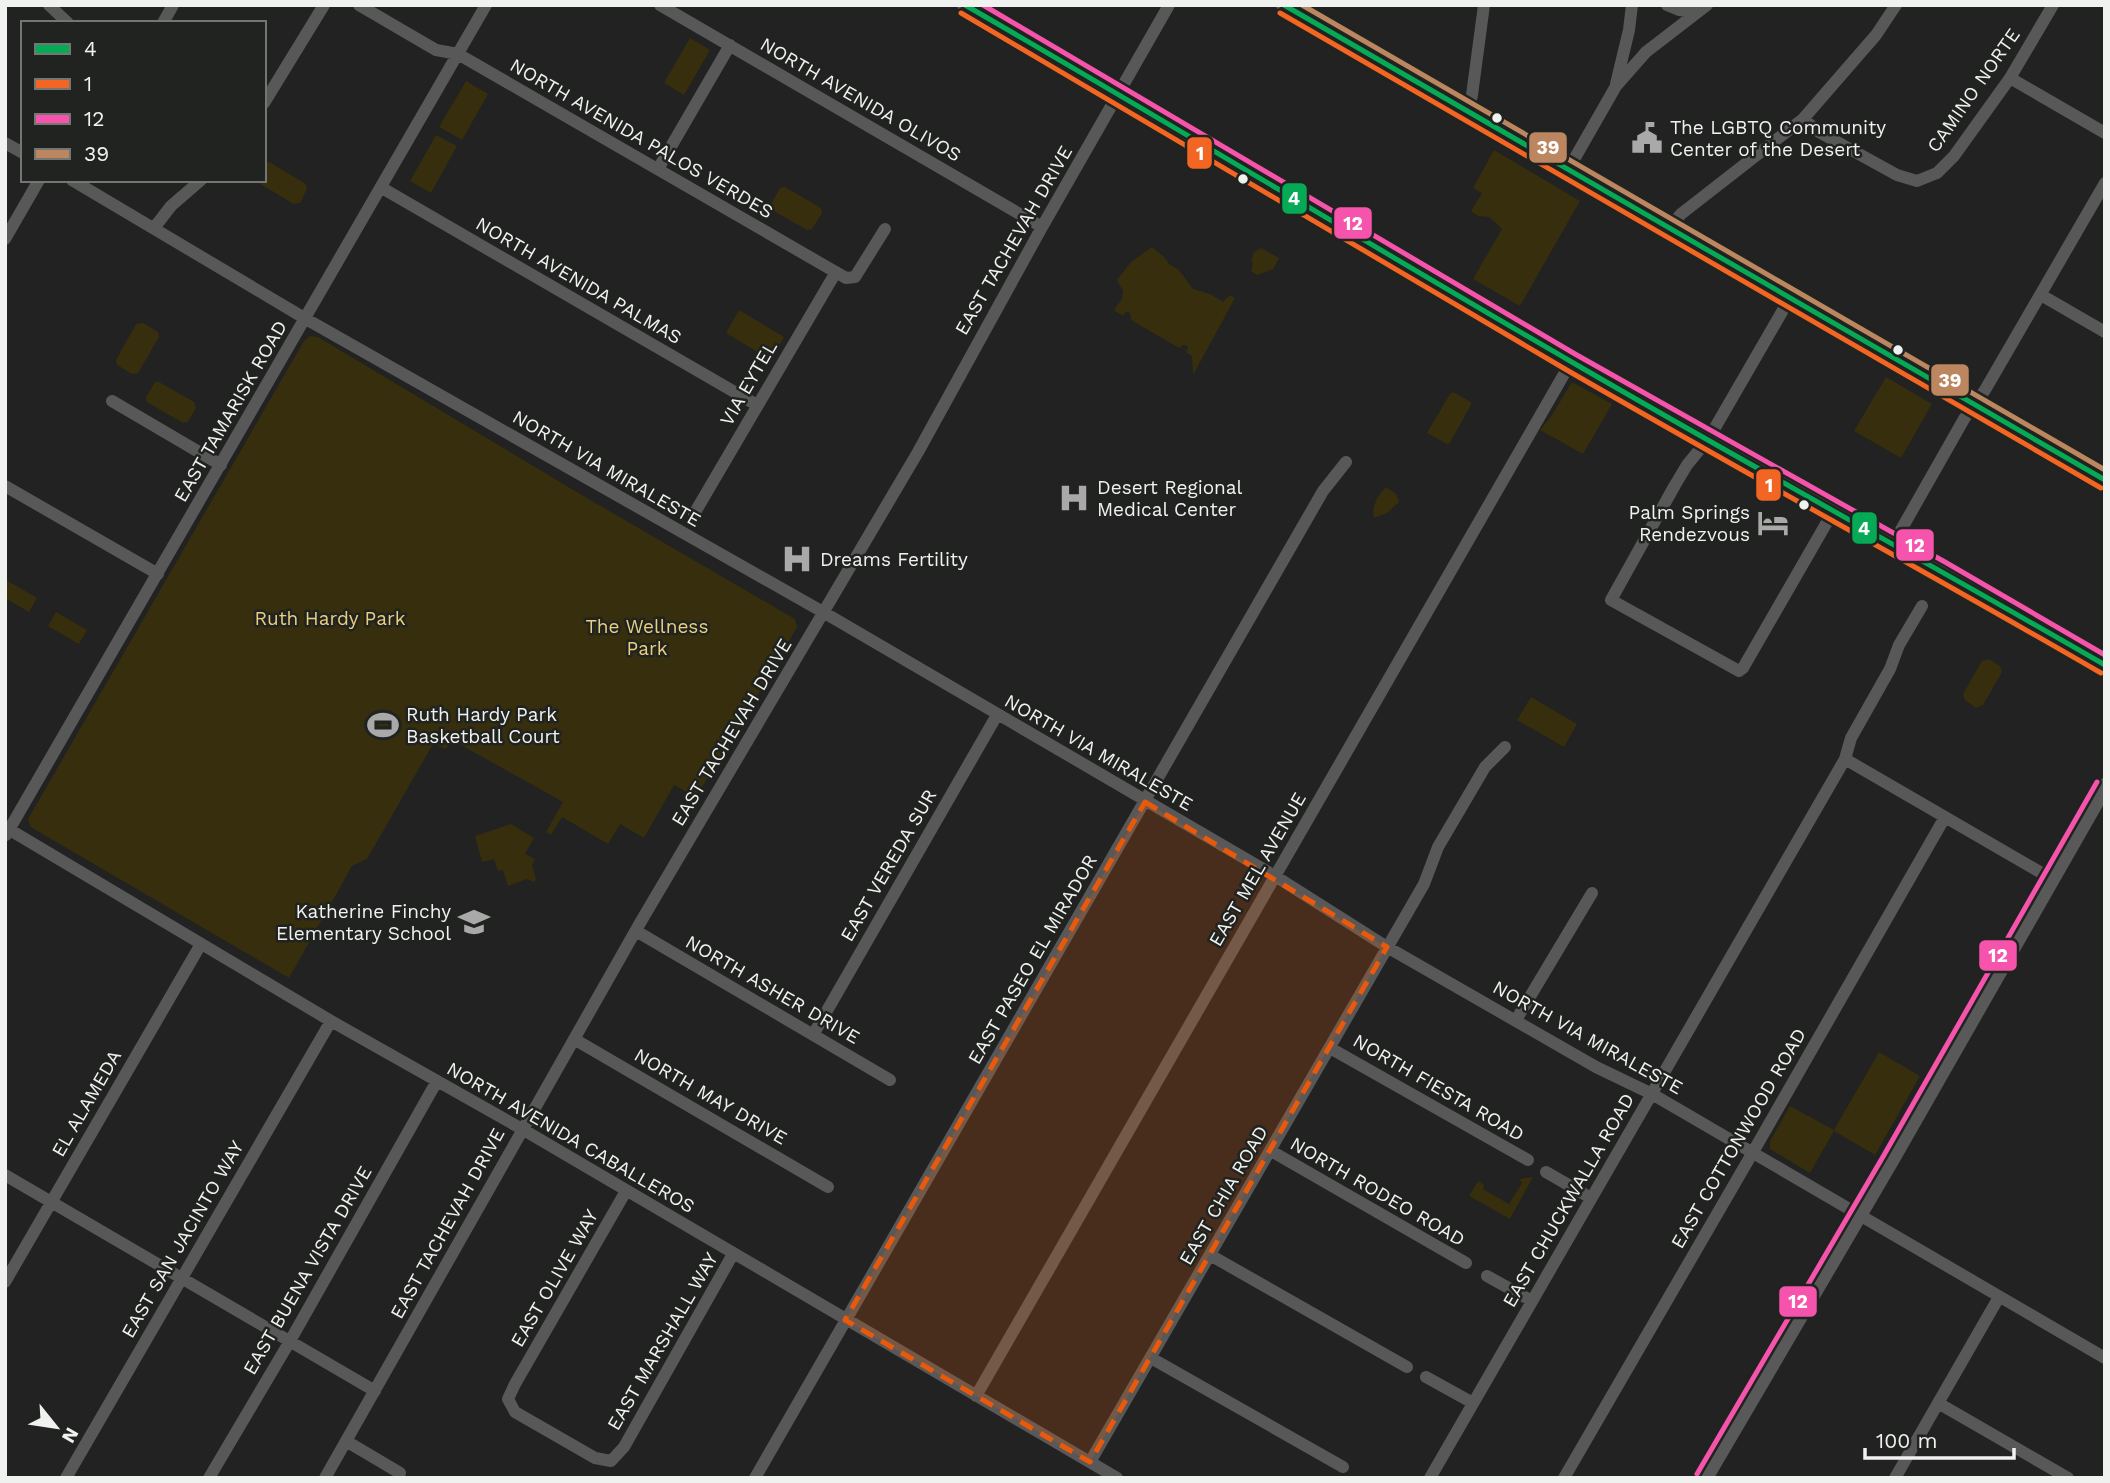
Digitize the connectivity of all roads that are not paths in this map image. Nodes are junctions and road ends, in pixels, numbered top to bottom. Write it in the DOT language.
graph roads {
  1 [pos="50,5"];
  2 [pos="173,5"];
  3 [pos="324,5"];
  4 [pos="359,5"];
  5 [pos="486,5"];
  6 [pos="660,5"];
  7 [pos="965,5"];
  8 [pos="1169,5"];
  9 [pos="1284,5"];
  10 [pos="1484,5"];
  11 [pos="1632,5"];
  12 [pos="1667,5"];
  13 [pos="1896,5"];
  14 [pos="2053,5"];
  15 [pos="1702,9"];
  16 [pos="66,21"];
  17 [pos="164,21"];
  18 [pos="730,45"];
  19 [pos="458,54"];
  20 [pos="2010,78"];
  21 [pos="1616,86"];
  22 [pos="1119,94"];
  23 [pos="266,100"];
  24 [pos="1468,112"];
  25 [pos="1803,119"];
  26 [pos="2105,133"];
  27 [pos="5,143"];
  28 [pos="21,148"];
  29 [pos="658,169"];
  30 [pos="1568,170"];
  31 [pos="38,182"];
  32 [pos="75,182"];
  33 [pos="199,182"];
  34 [pos="2105,183"];
  35 [pos="382,188"];
  36 [pos="1042,227"];
  37 [pos="154,228"];
  38 [pos="885,229"];
  39 [pos="1668,229"];
  40 [pos="5,239"];
  41 [pos="836,272"];
  42 [pos="2040,295"];
  43 [pos="1790,298"];
  44 [pos="306,319"];
  45 [pos="2105,332"];
  46 [pos="1572,362"];
  47 [pos="112,401"];
  48 [pos="1974,404"];
  49 [pos="757,405"];
  50 [pos="1709,438"];
  51 [pos="1346,462"];
  52 [pos="221,465"];
  53 [pos="2105,480"];
  54 [pos="5,486"];
  55 [pos="1833,510"];
  56 [pos="694,514"];
  57 [pos="1893,544"];
  58 [pos="158,574"];
  59 [pos="1922,606"];
  60 [pos="823,612"];
  61 [pos="2105,665"];
  62 [pos="997,715"];
  63 [pos="1505,747"];
  64 [pos="1845,759"];
  65 [pos="2105,786"];
  66 [pos="1145,802"];
  67 [pos="1945,817"];
  68 [pos="7,831"];
  69 [pos="1275,876"];
  70 [pos="2052,879"];
  71 [pos="1592,893"];
  72 [pos="636,931"];
  73 [pos="201,944"];
  74 [pos="1387,947"];
  75 [pos="1516,1020"];
  76 [pos="331,1021"];
  77 [pos="813,1035"];
  78 [pos="574,1039"];
  79 [pos="1330,1048"];
  80 [pos="890,1080"];
  81 [pos="437,1081"];
  82 [pos="1652,1094"];
  83 [pos="522,1129"];
  84 [pos="1271,1152"];
  85 [pos="1753,1152"];
  86 [pos="1528,1160"];
  87 [pos="1546,1172"];
  88 [pos="5,1175"];
  89 [pos="828,1187"];
  90 [pos="626,1191"];
  91 [pos="1591,1198"];
  92 [pos="51,1202"];
  93 [pos="1859,1215"];
  94 [pos="733,1254"];
  95 [pos="1210,1255"];
  96 [pos="1466,1264"];
  97 [pos="1487,1276"];
  98 [pos="181,1278"];
  99 [pos="5,1282"];
  100 [pos="1999,1297"];
  101 [pos="1532,1301"];
  102 [pos="845,1320"];
  103 [pos="290,1340"];
  104 [pos="1151,1358"];
  105 [pos="2105,1358"];
  106 [pos="1407,1367"];
  107 [pos="1426,1377"];
  108 [pos="375,1391"];
  109 [pos="976,1396"];
  110 [pos="1938,1402"];
  111 [pos="1474,1403"];
  112 [pos="346,1441"];
  113 [pos="624,1447"];
  114 [pos="1090,1462"];
  115 [pos="1342,1467"];
  116 [pos="400,1473"];
  117 [pos="66,1478"];
  118 [pos="209,1478"];
  119 [pos="326,1478"];
  120 [pos="755,1478"];
  121 [pos="1117,1478"];
  122 [pos="1430,1478"];
  123 [pos="1564,1478"];
  124 [pos="1705,1478"];
  125 [pos="1895,1478"];
  126 [pos="2068,1478"];
  1 -- 16 [label="street"];
  2 -- 17 [label="street"];
  3 -- 23 [label="street"];
  4 -- 19 [label="street, NORTH AVENIDA PALOS VERDES"];
  5 -- 19 [label="street, EAST TAMARISK ROAD"];
  6 -- 18 [label="street, NORTH AVENIDA OLIVOS"];
  7 -- 22 [label="main road"];
  8 -- 22 [label="street, EAST TACHEVAH DRIVE"];
  9 -- 24 [label="main road"];
  10 -- 24 [label="street"];
  11 -- 21 [label="street"];
  12 -- 15 [label="street"];
  13 -- 25 [label="street"];
  14 -- 20 [label="street, CAMINO NORTE"];
  15 -- 21 [label="street"];
  18 -- 29 [label="street"];
  18 -- 36 [label="street, NORTH AVENIDA OLIVOS"];
  19 -- 29 [label="street, NORTH AVENIDA PALOS VERDES"];
  19 -- 35 [label="street, EAST TAMARISK ROAD"];
  20 -- 25 [label="street, CAMINO NORTE"];
  20 -- 26 [label="street"];
  21 -- 30 [label="street"];
  22 -- 36 [label="street, EAST TACHEVAH DRIVE"];
  22 -- 46 [label="main road"];
  24 -- 30 [label="main road"];
  25 -- 39 [label="street"];
  27 -- 28 [label="street"];
  29 -- 41 [label="street, NORTH AVENIDA PALOS VERDES"];
  30 -- 39 [label="main road"];
  31 -- 40 [label="street"];
  32 -- 37 [label="street, NORTH VIA MIRALESTE"];
  33 -- 37 [label="street"];
  34 -- 42 [label="street"];
  35 -- 44 [label="street, EAST TAMARISK ROAD"];
  35 -- 49 [label="street, NORTH AVENIDA PALMAS"];
  36 -- 60 [label="street, EAST TACHEVAH DRIVE"];
  37 -- 44 [label="street, NORTH VIA MIRALESTE"];
  38 -- 41 [label="street"];
  39 -- 43 [label="main road"];
  41 -- 49 [label="street, VIA EYTEL"];
  42 -- 45 [label="street"];
  42 -- 48 [label="street"];
  43 -- 48 [label="main road"];
  43 -- 50 [label="street"];
  44 -- 52 [label="street, EAST TAMARISK ROAD"];
  44 -- 60 [label="street, NORTH VIA MIRALESTE"];
  46 -- 50 [label="main road"];
  46 -- 69 [label="street, EAST MEL AVENUE"];
  47 -- 52 [label="street"];
  48 -- 53 [label="main road"];
  48 -- 57 [label="street"];
  49 -- 56 [label="street, VIA EYTEL"];
  50 -- 55 [label="main road"];
  50 -- 55 [label="street"];
  51 -- 66 [label="street, EAST PASEO EL MIRADOR"];
  52 -- 58 [label="street, EAST TAMARISK ROAD"];
  54 -- 58 [label="street"];
  55 -- 57 [label="main road"];
  57 -- 61 [label="main road"];
  58 -- 68 [label="street, EAST TAMARISK ROAD"];
  59 -- 64 [label="street, EAST CHUCKWALLA ROAD"];
  60 -- 62 [label="street, NORTH VIA MIRALESTE"];
  60 -- 72 [label="street, EAST TACHEVAH DRIVE"];
  62 -- 66 [label="street, NORTH VIA MIRALESTE"];
  62 -- 77 [label="street, EAST VEREDA SUR"];
  63 -- 74 [label="street, EAST CHIA ROAD"];
  64 -- 67 [label="street"];
  64 -- 82 [label="street, EAST CHUCKWALLA ROAD"];
  65 -- 70 [label="main road"];
  66 -- 69 [label="street, NORTH VIA MIRALESTE"];
  66 -- 102 [label="street, EAST PASEO EL MIRADOR"];
  67 -- 70 [label="street"];
  67 -- 85 [label="street, EAST COTTONWOOD ROAD"];
  68 -- 73 [label="street, NORTH AVENIDA CABALLEROS"];
  69 -- 74 [label="street, NORTH VIA MIRALESTE"];
  69 -- 109 [label="street, EAST MEL AVENUE"];
  70 -- 93 [label="main road"];
  71 -- 75 [label="street"];
  72 -- 77 [label="street, NORTH ASHER DRIVE"];
  72 -- 78 [label="street, EAST TACHEVAH DRIVE"];
  73 -- 76 [label="street, NORTH AVENIDA CABALLEROS"];
  73 -- 92 [label="street, EL ALAMEDA"];
  74 -- 75 [label="street, NORTH VIA MIRALESTE"];
  74 -- 79 [label="street, EAST CHIA ROAD"];
  75 -- 82 [label="street, NORTH VIA MIRALESTE"];
  76 -- 81 [label="street, NORTH AVENIDA CABALLEROS"];
  76 -- 98 [label="street, EAST SAN JACINTO WAY"];
  77 -- 80 [label="street, NORTH ASHER DRIVE"];
  78 -- 83 [label="street, EAST TACHEVAH DRIVE"];
  78 -- 89 [label="street, NORTH MAY DRIVE"];
  79 -- 84 [label="street, EAST CHIA ROAD"];
  79 -- 86 [label="street, NORTH FIESTA ROAD"];
  81 -- 83 [label="street, NORTH AVENIDA CABALLEROS"];
  81 -- 103 [label="street, EAST BUENA VISTA DRIVE"];
  82 -- 85 [label="street, NORTH VIA MIRALESTE"];
  82 -- 91 [label="street, EAST CHUCKWALLA ROAD"];
  83 -- 90 [label="street, NORTH AVENIDA CABALLEROS"];
  83 -- 108 [label="street, EAST TACHEVAH DRIVE"];
  84 -- 95 [label="street, EAST CHIA ROAD"];
  84 -- 96 [label="street, NORTH RODEO ROAD"];
  85 -- 93 [label="street, NORTH VIA MIRALESTE"];
  85 -- 123 [label="street, EAST COTTONWOOD ROAD"];
  87 -- 91 [label="street"];
  88 -- 92 [label="street"];
  90 -- 94 [label="street, NORTH AVENIDA CABALLEROS"];
  90 -- 113 [label="street, EAST OLIVE WAY"];
  91 -- 101 [label="street, EAST CHUCKWALLA ROAD"];
  92 -- 98 [label="street"];
  92 -- 99 [label="street, EL ALAMEDA"];
  93 -- 100 [label="street, NORTH VIA MIRALESTE"];
  93 -- 124 [label="main road"];
  94 -- 102 [label="street, NORTH AVENIDA CABALLEROS"];
  94 -- 113 [label="street, EAST MARSHALL WAY"];
  95 -- 104 [label="street, EAST CHIA ROAD"];
  95 -- 106 [label="street"];
  97 -- 101 [label="street"];
  98 -- 103 [label="street"];
  98 -- 117 [label="street, EAST SAN JACINTO WAY"];
  100 -- 105 [label="street, NORTH VIA MIRALESTE"];
  100 -- 110 [label="street"];
  101 -- 111 [label="street, EAST CHUCKWALLA ROAD"];
  102 -- 109 [label="street, NORTH AVENIDA CABALLEROS"];
  102 -- 120 [label="street, EAST PASEO EL MIRADOR"];
  103 -- 108 [label="street"];
  103 -- 118 [label="street, EAST BUENA VISTA DRIVE"];
  104 -- 114 [label="street, EAST CHIA ROAD"];
  104 -- 115 [label="street"];
  107 -- 111 [label="street"];
  108 -- 112 [label="street, EAST TACHEVAH DRIVE"];
  109 -- 114 [label="street, NORTH AVENIDA CABALLEROS"];
  110 -- 125 [label="street"];
  110 -- 126 [label="street"];
  111 -- 122 [label="street, EAST CHUCKWALLA ROAD"];
  112 -- 116 [label="street"];
  112 -- 119 [label="street, EAST TACHEVAH DRIVE"];
  114 -- 121 [label="street, NORTH AVENIDA CABALLEROS"];
}
